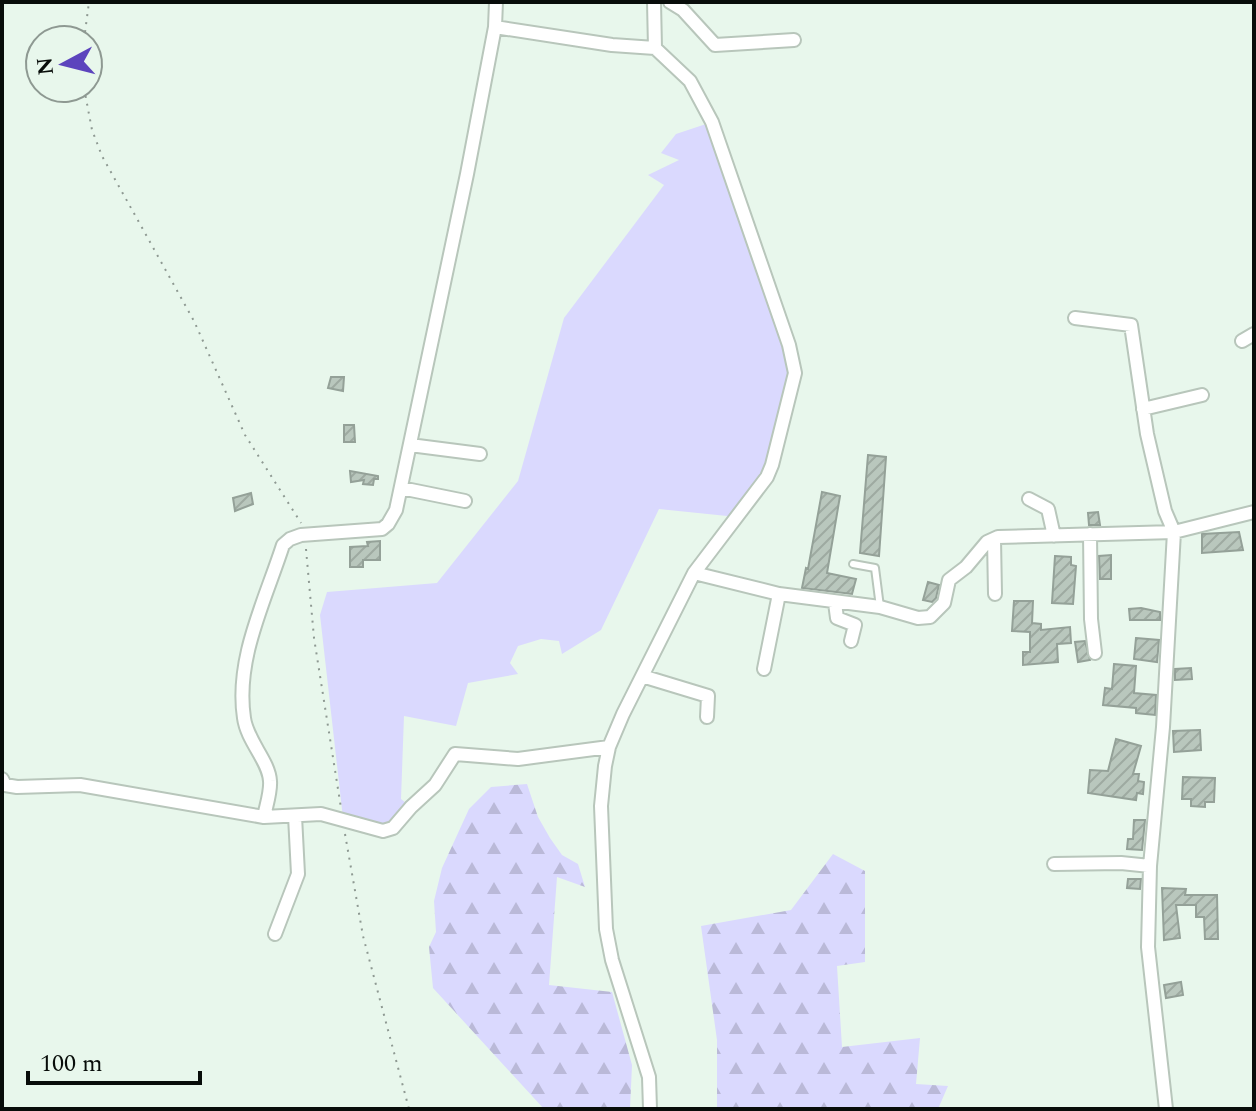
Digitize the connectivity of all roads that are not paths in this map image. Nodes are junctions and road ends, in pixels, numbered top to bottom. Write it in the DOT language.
graph roads {
  1 [pos="496,2"];
  2 [pos="654,2"];
  3 [pos="670,2"];
  4 [pos="495,27"];
  5 [pos="794,40"];
  6 [pos="655,48"];
  7 [pos="1075,318"];
  8 [pos="1202,395"];
  9 [pos="1143,409"];
  10 [pos="410,445"];
  11 [pos="480,454"];
  12 [pos="401,488"];
  13 [pos="1029,499"];
  14 [pos="465,501"];
  15 [pos="1254,512"];
  16 [pos="1174,532"];
  17 [pos="1090,534"];
  18 [pos="1054,536"];
  19 [pos="994,539"];
  20 [pos="853,564"];
  21 [pos="694,573"];
  22 [pos="779,594"];
  23 [pos="995,594"];
  24 [pos="835,603"];
  25 [pos="880,607"];
  26 [pos="851,641"];
  27 [pos="1095,653"];
  28 [pos="764,669"];
  29 [pos="642,676"];
  30 [pos="707,717"];
  31 [pos="609,747"];
  32 [pos="3,787"];
  33 [pos="295,816"];
  34 [pos="264,817"];
  35 [pos="1054,864"];
  36 [pos="1150,866"];
  37 [pos="275,934"];
  38 [pos="650,1109"];
  39 [pos="1166,1109"];
  1 -- 4 [label="street"];
  2 -- 6 [label="street"];
  3 -- 5 [label="street"];
  4 -- 6 [label="street"];
  4 -- 10 [label="street"];
  6 -- 21 [label="street"];
  7 -- 9 [label="street"];
  8 -- 9 [label="street"];
  9 -- 16 [label="street"];
  10 -- 11 [label="street"];
  10 -- 12 [label="street"];
  12 -- 14 [label="street"];
  12 -- 34 [label="street"];
  13 -- 18 [label="street"];
  15 -- 16 [label="street"];
  16 -- 17 [label="street"];
  16 -- 36 [label="street"];
  17 -- 18 [label="street"];
  17 -- 27 [label="street"];
  18 -- 19 [label="street"];
  19 -- 23 [label="street"];
  19 -- 25 [label="street"];
  20 -- 25 [label="lane"];
  21 -- 22 [label="street"];
  21 -- 29 [label="street"];
  22 -- 24 [label="street"];
  22 -- 28 [label="street"];
  24 -- 25 [label="street"];
  24 -- 26 [label="street"];
  29 -- 30 [label="street"];
  29 -- 31 [label="street"];
  31 -- 33 [label="street"];
  31 -- 38 [label="street"];
  32 -- 34 [label="street"];
  33 -- 34 [label="street"];
  33 -- 37 [label="street"];
  35 -- 36 [label="street"];
  36 -- 39 [label="street"];
}
